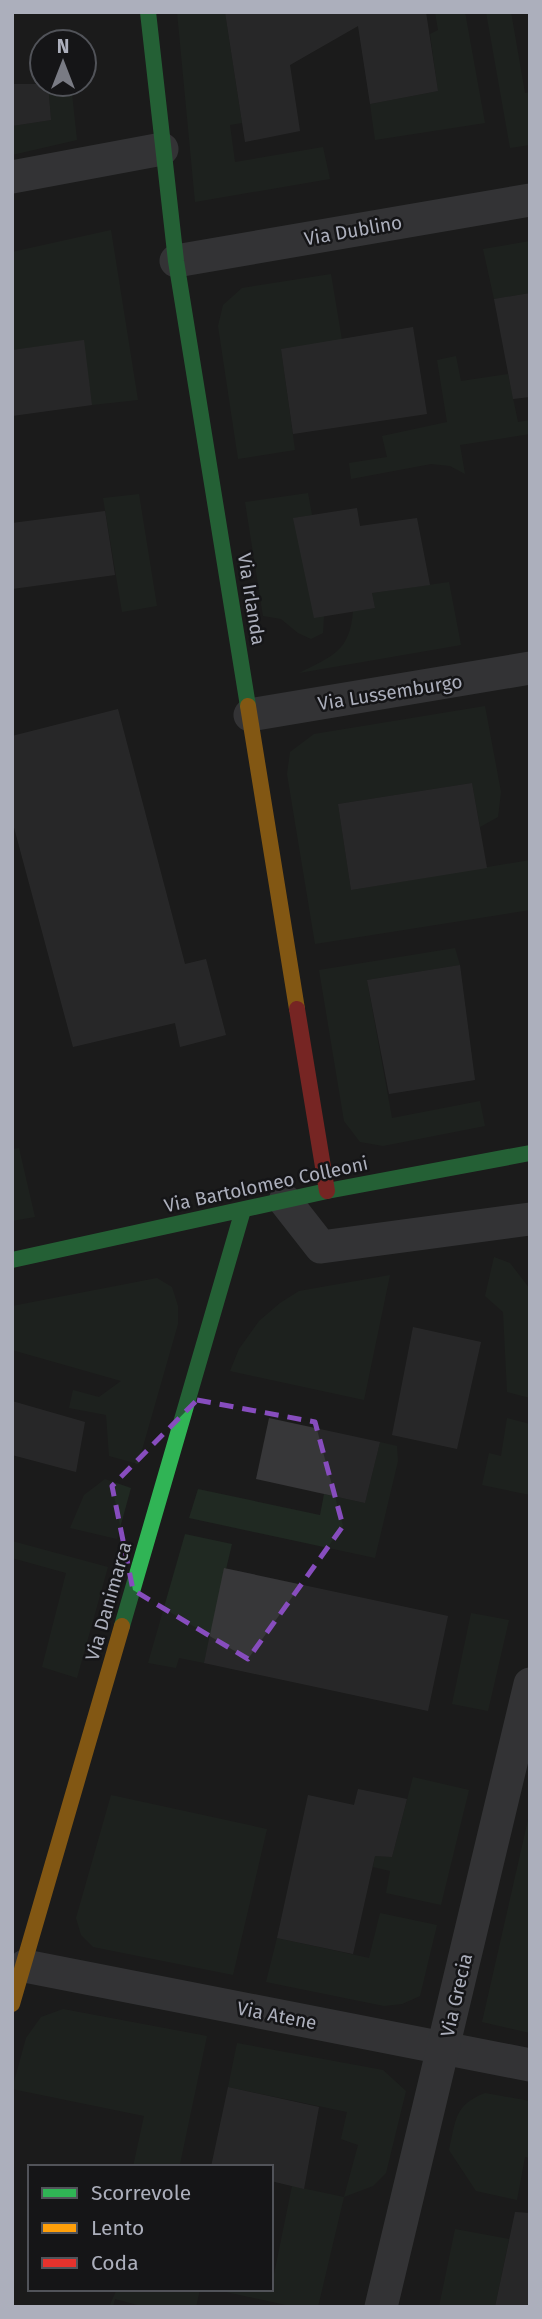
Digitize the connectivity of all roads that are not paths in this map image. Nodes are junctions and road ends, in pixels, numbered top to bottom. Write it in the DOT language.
graph roads {
  1 [pos="148,12"];
  2 [pos="162,149"];
  3 [pos="12,177"];
  4 [pos="530,200"];
  5 [pos="176,261"];
  6 [pos="530,668"];
  7 [pos="250,715"];
  8 [pos="530,1153"];
  9 [pos="327,1191"];
  10 [pos="285,1201"];
  11 [pos="243,1210"];
  12 [pos="530,1219"];
  13 [pos="12,1260"];
  14 [pos="530,1684"];
  15 [pos="25,1965"];
  16 [pos="12,2004"];
  17 [pos="443,2048"];
  18 [pos="530,2066"];
  19 [pos="381,2307"];
  1 -- 2 [label="street, Via Irlanda"];
  2 -- 3 [label="street"];
  2 -- 5 [label="street, Via Irlanda"];
  4 -- 5 [label="street, Via Dublino"];
  5 -- 7 [label="street, Via Irlanda"];
  6 -- 7 [label="street, Via Lussemburgo"];
  7 -- 9 [label="street, Via Irlanda"];
  8 -- 9 [label="street, Via Bartolomeo Colleoni"];
  9 -- 10 [label="street, Via Bartolomeo Colleoni"];
  10 -- 11 [label="street, Via Bartolomeo Colleoni"];
  10 -- 12 [label="street"];
  11 -- 13 [label="street, Via Bartolomeo Colleoni"];
  11 -- 15 [label="street, Via Danimarca"];
  14 -- 17 [label="street, Via Grecia"];
  15 -- 16 [label="street, Via Danimarca"];
  15 -- 17 [label="street, Via Atene"];
  17 -- 18 [label="street, Via Atene"];
  17 -- 19 [label="street, Via Grecia"];
}
